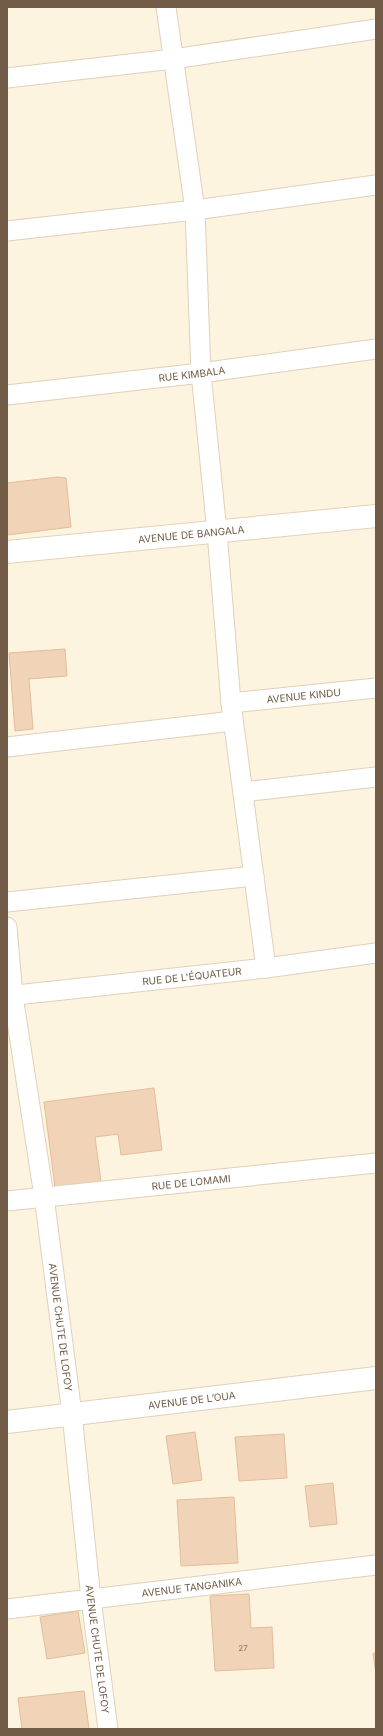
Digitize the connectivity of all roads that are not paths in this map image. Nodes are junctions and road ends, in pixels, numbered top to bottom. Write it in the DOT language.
graph roads {
  1 [pos="166,7"];
  2 [pos="376,29"];
  3 [pos="173,58"];
  4 [pos="7,78"];
  5 [pos="376,185"];
  6 [pos="195,210"];
  7 [pos="7,230"];
  8 [pos="376,349"];
  9 [pos="201,373"];
  10 [pos="7,395"];
  11 [pos="376,516"];
  12 [pos="217,532"];
  13 [pos="7,552"];
  14 [pos="376,688"];
  15 [pos="232,712"];
  16 [pos="7,747"];
  17 [pos="376,777"];
  18 [pos="243,792"];
  19 [pos="254,876"];
  20 [pos="7,902"];
  21 [pos="7,927"];
  22 [pos="376,954"];
  23 [pos="266,968"];
  24 [pos="10,996"];
  25 [pos="376,1163"];
  26 [pos="44,1196"];
  27 [pos="7,1201"];
  28 [pos="376,1378"];
  29 [pos="72,1414"];
  30 [pos="7,1422"];
  31 [pos="376,1565"];
  32 [pos="91,1599"];
  33 [pos="7,1609"];
  34 [pos="108,1729"];
  1 -- 3 [label="street"];
  2 -- 3 [label="street"];
  3 -- 4 [label="street"];
  3 -- 6 [label="street"];
  5 -- 6 [label="street"];
  6 -- 7 [label="street"];
  6 -- 9 [label="street"];
  8 -- 9 [label="street, RUE KIMBALA"];
  9 -- 10 [label="street, RUE KIMBALA"];
  9 -- 12 [label="street"];
  11 -- 12 [label="main road, AVENUE DE BANGALA"];
  12 -- 13 [label="main road, AVENUE DE BANGALA"];
  12 -- 15 [label="street"];
  14 -- 15 [label="street, AVENUE KINDU"];
  15 -- 16 [label="street, AVENUE KINDU"];
  15 -- 18 [label="street"];
  17 -- 18 [label="street"];
  18 -- 19 [label="street"];
  19 -- 20 [label="street"];
  19 -- 23 [label="street"];
  21 -- 24 [label="street, AVENUE CHUTE DE LOFOY"];
  22 -- 23 [label="street, RUE DE L'ÉQUATEUR"];
  23 -- 24 [label="street, RUE DE L'ÉQUATEUR"];
  24 -- 26 [label="street, AVENUE CHUTE DE LOFOY"];
  25 -- 26 [label="street, RUE DE LOMAMI"];
  26 -- 27 [label="street, RUE DE LOMAMI"];
  26 -- 29 [label="street, AVENUE CHUTE DE LOFOY"];
  28 -- 29 [label="main road, AVENUE DE L’OUA"];
  29 -- 30 [label="main road, AVENUE DE L’OUA"];
  29 -- 32 [label="street, AVENUE CHUTE DE LOFOY"];
  31 -- 32 [label="street, AVENUE TANGANIKA"];
  32 -- 33 [label="street, AVENUE TANGANIKA"];
  32 -- 34 [label="street, AVENUE CHUTE DE LOFOY"];
}
